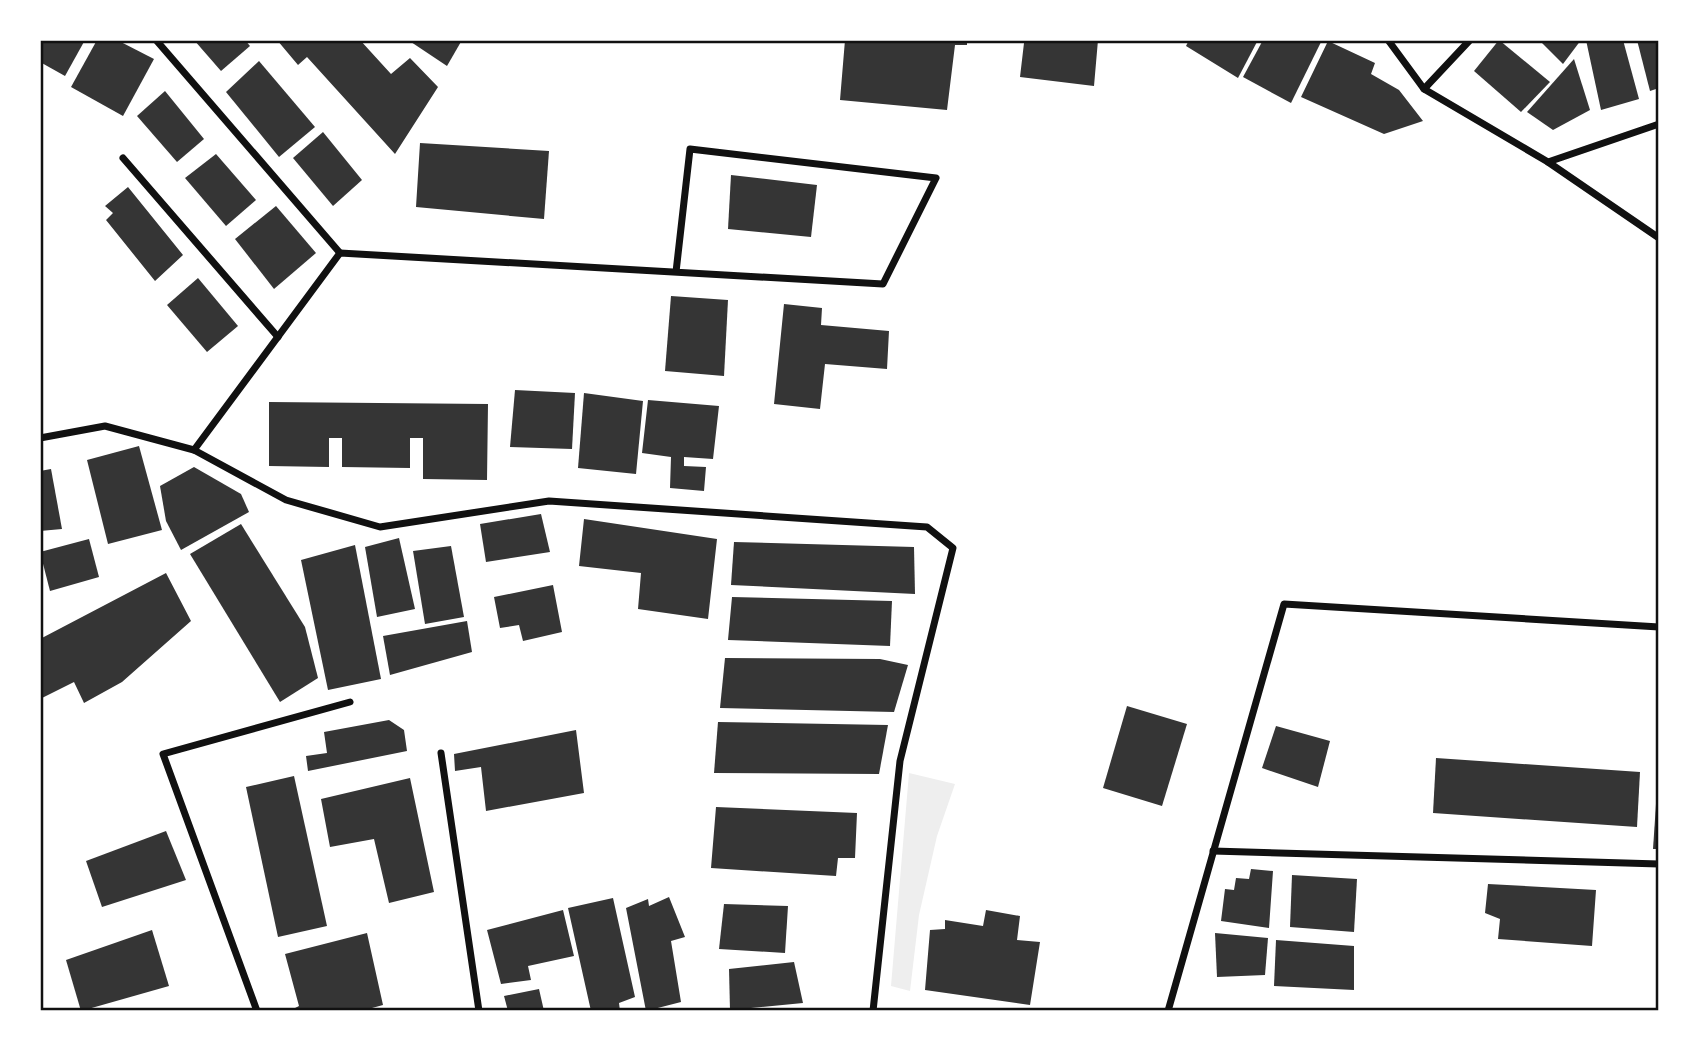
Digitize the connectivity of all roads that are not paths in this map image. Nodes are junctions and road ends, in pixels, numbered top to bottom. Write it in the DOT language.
graph roads {
  1 [pos="156,40"];
  2 [pos="1388,40"];
  3 [pos="1470,40"];
  4 [pos="1424,89"];
  5 [pos="1659,124"];
  6 [pos="123,158"];
  7 [pos="1548,162"];
  8 [pos="1659,238"];
  9 [pos="340,253"];
  10 [pos="676,272"];
  11 [pos="278,337"];
  12 [pos="40,438"];
  13 [pos="194,450"];
  14 [pos="1659,627"];
  15 [pos="349,702"];
  16 [pos="441,753"];
  17 [pos="1213,851"];
  18 [pos="1659,864"];
  19 [pos="257,1011"];
  20 [pos="479,1011"];
  21 [pos="873,1011"];
  22 [pos="1168,1011"];
  1 -- 9 [label="street"];
  2 -- 4 [label="street"];
  3 -- 4 [label="street"];
  4 -- 7 [label="street"];
  5 -- 7 [label="street"];
  6 -- 11 [label="street"];
  7 -- 8 [label="street"];
  9 -- 10 [label="street"];
  9 -- 11 [label="street"];
  10 -- 10 [label="street"];
  11 -- 13 [label="street"];
  12 -- 13 [label="street"];
  13 -- 21 [label="street"];
  14 -- 17 [label="street"];
  15 -- 19 [label="street"];
  16 -- 20 [label="street"];
  17 -- 18 [label="street"];
  17 -- 22 [label="street"];
}
